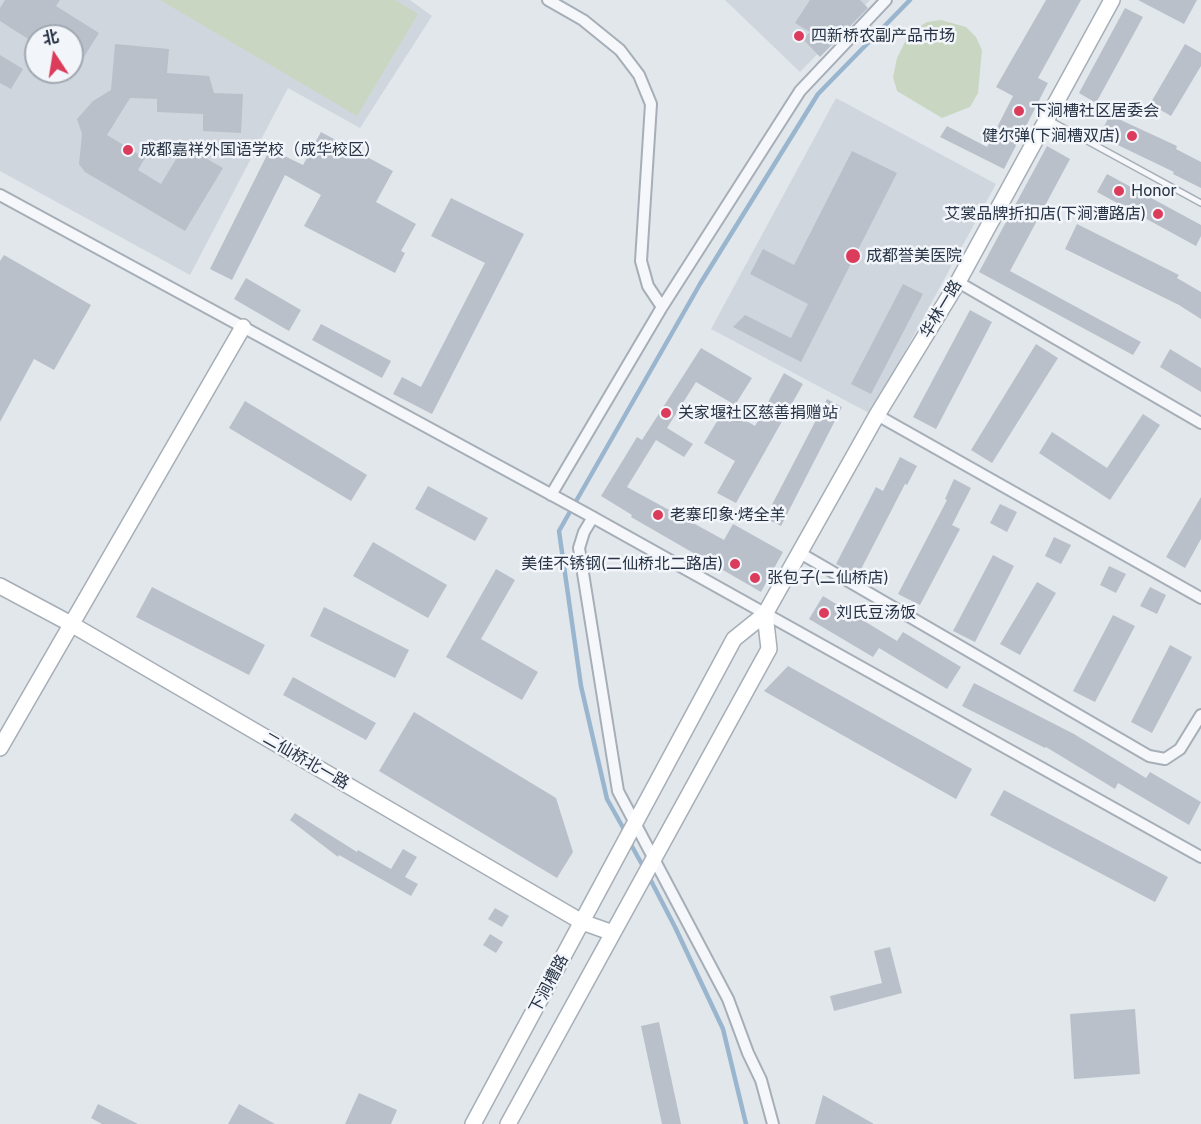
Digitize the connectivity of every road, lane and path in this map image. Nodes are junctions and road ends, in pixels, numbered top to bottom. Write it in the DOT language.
graph roads {
  1 [pos="548,0"];
  2 [pos="886,0"];
  3 [pos="1112,0"];
  4 [pos="1047,119"];
  5 [pos="0,195"];
  6 [pos="1201,203"];
  7 [pos="957,282"];
  8 [pos="662,307"];
  9 [pos="243,327"];
  10 [pos="877,415"];
  11 [pos="1201,423"];
  12 [pos="555,497"];
  13 [pos="590,516"];
  14 [pos="800,553"];
  15 [pos="0,586"];
  16 [pos="1201,598"];
  17 [pos="765,614"];
  18 [pos="71,624"];
  19 [pos="1201,715"];
  20 [pos="0,748"];
  21 [pos="630,833"];
  22 [pos="1201,857"];
  23 [pos="649,868"];
  24 [pos="582,922"];
  25 [pos="614,933"];
  26 [pos="473,1124"];
  27 [pos="508,1124"];
  28 [pos="773,1124"];
  1 -- 8 [label="street"];
  2 -- 8 [label="street"];
  3 -- 4 [label="street, 华林一路"];
  4 -- 6 [label="lane"];
  4 -- 7 [label="street, 华林一路"];
  5 -- 9 [label="street"];
  7 -- 10 [label="street, 华林一路"];
  7 -- 11 [label="street"];
  8 -- 12 [label="street"];
  9 -- 12 [label="street"];
  9 -- 18 [label="street"];
  10 -- 14 [label="street, 华林一路"];
  10 -- 16 [label="street"];
  12 -- 13 [label="street"];
  13 -- 17 [label="street"];
  13 -- 21 [label="street"];
  14 -- 17 [label="street, 华林一路"];
  14 -- 19 [label="street"];
  15 -- 18 [label="street, 二仙桥北一路"];
  17 -- 21 [label="street, 下涧槽路"];
  17 -- 22 [label="street"];
  17 -- 23 [label="street, 下涧槽路"];
  18 -- 20 [label="street"];
  18 -- 24 [label="street, 二仙桥北一路"];
  21 -- 23 [label="street"];
  21 -- 24 [label="street, 下涧槽路"];
  23 -- 25 [label="street, 下涧槽路"];
  23 -- 28 [label="street"];
  24 -- 25 [label="street, 二仙桥北一路"];
  24 -- 26 [label="street, 下涧槽路"];
  25 -- 27 [label="street, 下涧槽路"];
}
